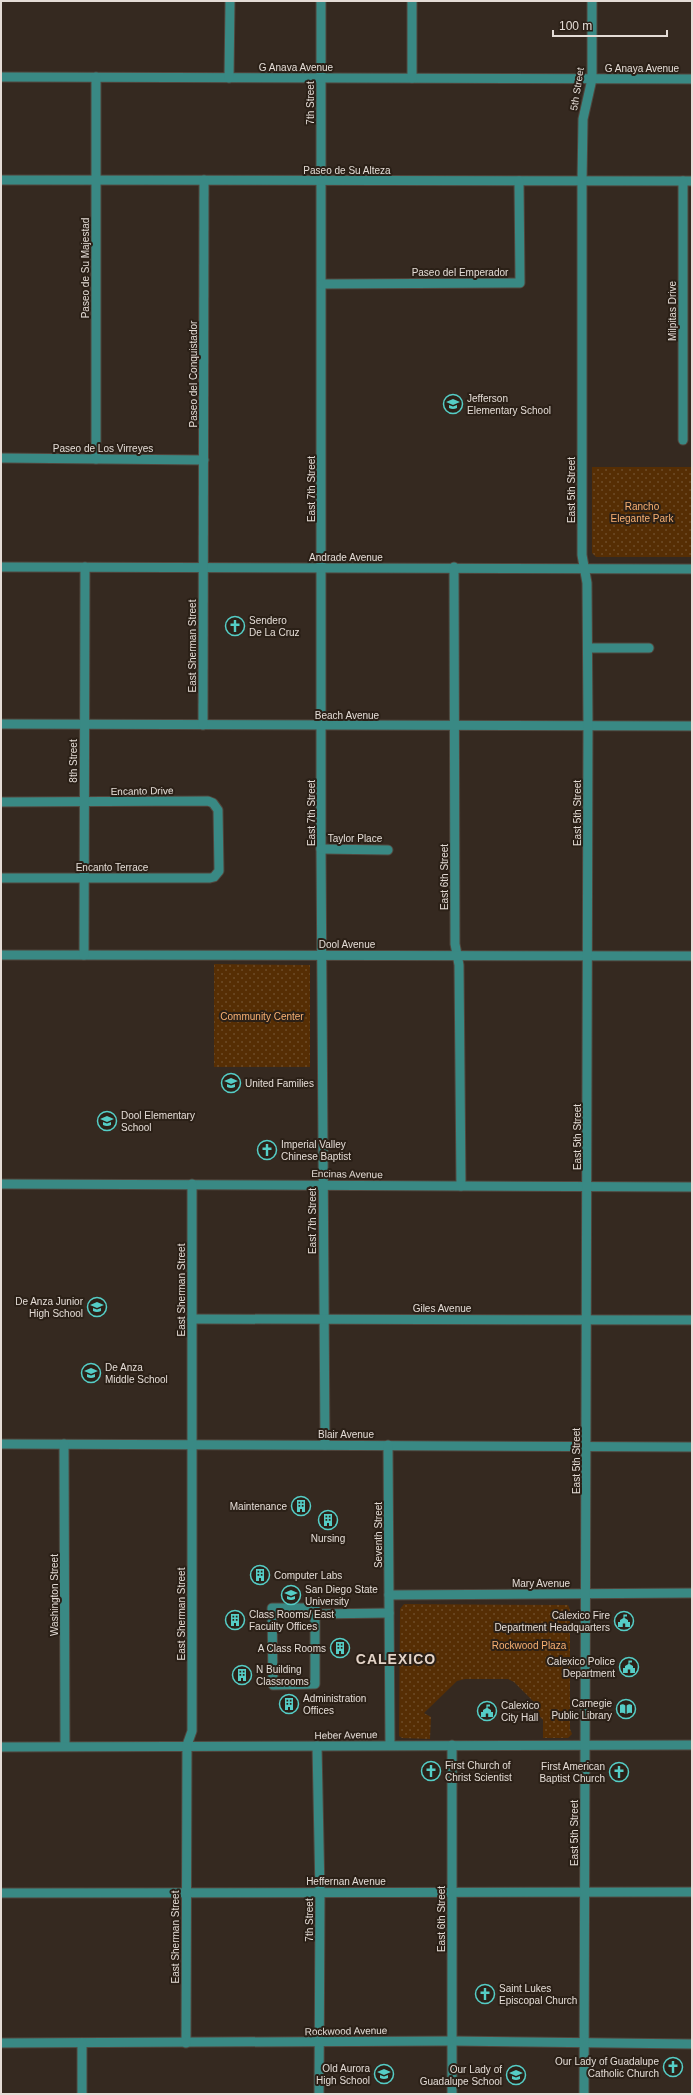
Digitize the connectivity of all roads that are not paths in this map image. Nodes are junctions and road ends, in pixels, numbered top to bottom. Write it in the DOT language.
graph roads {
  1 [pos="230,1"];
  2 [pos="321,1"];
  3 [pos="412,1"];
  4 [pos="592,1"];
  5 [pos="1,77"];
  6 [pos="96,77"];
  7 [pos="229,78"];
  8 [pos="321,78"];
  9 [pos="412,78"];
  10 [pos="592,79"];
  11 [pos="692,80"];
  12 [pos="1,180"];
  13 [pos="96,180"];
  14 [pos="204,180"];
  15 [pos="322,180"];
  16 [pos="519,181"];
  17 [pos="582,181"];
  18 [pos="687,181"];
  19 [pos="322,284"];
  20 [pos="687,391"];
  21 [pos="683,440"];
  22 [pos="1,458"];
  23 [pos="96,459"];
  24 [pos="204,460"];
  25 [pos="1,567"];
  26 [pos="85,567"];
  27 [pos="204,567"];
  28 [pos="454,567"];
  29 [pos="322,568"];
  30 [pos="585,568"];
  31 [pos="692,569"];
  32 [pos="588,648"];
  33 [pos="649,648"];
  34 [pos="1,724"];
  35 [pos="85,724"];
  36 [pos="203,725"];
  37 [pos="322,726"];
  38 [pos="454,726"];
  39 [pos="588,726"];
  40 [pos="692,726"];
  41 [pos="1,802"];
  42 [pos="84,802"];
  43 [pos="322,849"];
  44 [pos="388,850"];
  45 [pos="219,871"];
  46 [pos="1,878"];
  47 [pos="84,878"];
  48 [pos="84,955"];
  49 [pos="322,955"];
  50 [pos="1,956"];
  51 [pos="457,956"];
  52 [pos="588,956"];
  53 [pos="692,956"];
  54 [pos="1,1184"];
  55 [pos="192,1184"];
  56 [pos="323,1185"];
  57 [pos="461,1186"];
  58 [pos="588,1186"];
  59 [pos="692,1187"];
  60 [pos="324,1318"];
  61 [pos="192,1319"];
  62 [pos="587,1319"];
  63 [pos="692,1320"];
  64 [pos="1,1444"];
  65 [pos="64,1444"];
  66 [pos="325,1445"];
  67 [pos="388,1445"];
  68 [pos="192,1446"];
  69 [pos="588,1447"];
  70 [pos="692,1447"];
  71 [pos="692,1593"];
  72 [pos="585,1594"];
  73 [pos="389,1595"];
  74 [pos="389,1613"];
  75 [pos="315,1614"];
  76 [pos="390,1745"];
  77 [pos="452,1745"];
  78 [pos="585,1745"];
  79 [pos="692,1745"];
  80 [pos="65,1746"];
  81 [pos="187,1746"];
  82 [pos="317,1746"];
  83 [pos="1,1747"];
  84 [pos="452,1892"];
  85 [pos="692,1892"];
  86 [pos="1,1893"];
  87 [pos="186,1893"];
  88 [pos="320,1893"];
  89 [pos="585,1893"];
  90 [pos="452,2041"];
  91 [pos="319,2042"];
  92 [pos="1,2043"];
  93 [pos="82,2043"];
  94 [pos="186,2043"];
  95 [pos="585,2043"];
  96 [pos="692,2044"];
  97 [pos="82,2094"];
  98 [pos="319,2094"];
  99 [pos="452,2094"];
  100 [pos="584,2094"];
  1 -- 7 [label="street"];
  2 -- 8 [label="street, 7th Street"];
  3 -- 9 [label="street"];
  4 -- 10 [label="street, 5th Street"];
  5 -- 6 [label="street, G Anava Avenue"];
  6 -- 7 [label="street, G Anava Avenue"];
  6 -- 13 [label="street, Paseo de Su Majestad"];
  7 -- 8 [label="street, G Anava Avenue"];
  8 -- 9 [label="street, G Anava Avenue"];
  8 -- 15 [label="street, 7th Street"];
  9 -- 10 [label="street, G Anava Avenue"];
  10 -- 11 [label="street, G Anaya Avenue"];
  10 -- 17 [label="street, 5th Street"];
  12 -- 13 [label="street, Paseo de Su Alteza"];
  13 -- 14 [label="street, Paseo de Su Alteza"];
  13 -- 23 [label="street, Paseo de Su Majestad"];
  14 -- 15 [label="street, Paseo de Su Alteza"];
  14 -- 24 [label="street, Paseo del Conquistador"];
  15 -- 16 [label="street, Paseo de Su Alteza"];
  15 -- 19 [label="street, East 7th Street"];
  16 -- 17 [label="street, Paseo de Su Alteza"];
  16 -- 19 [label="street, Paseo del Emperador"];
  17 -- 18 [label="street, Paseo de Su Alteza"];
  17 -- 30 [label="street, East 5th Street"];
  18 -- 20 [label="street, Milpitas Drive"];
  19 -- 29 [label="street, East 7th Street"];
  20 -- 21 [label="street, Milpitas Drive"];
  22 -- 23 [label="street, Paseo de Los Virreyes"];
  23 -- 24 [label="street, Paseo de Los Virreyes"];
  24 -- 27 [label="street, Paseo del Conquistador"];
  25 -- 26 [label="street, Andrade Avenue"];
  26 -- 27 [label="street, Andrade Avenue"];
  26 -- 35 [label="street, 8th Street"];
  27 -- 29 [label="street, Andrade Avenue"];
  27 -- 36 [label="street, East Sherman Street"];
  28 -- 29 [label="street, Andrade Avenue"];
  28 -- 30 [label="street, Andrade Avenue"];
  28 -- 38 [label="street, East 6th Street"];
  29 -- 37 [label="street, East 7th Street"];
  30 -- 31 [label="street, Andrade Avenue"];
  30 -- 32 [label="street, East 5th Street"];
  32 -- 33 [label="street"];
  32 -- 39 [label="street, East 5th Street"];
  34 -- 35 [label="street, Beach Avenue"];
  35 -- 36 [label="street, Beach Avenue"];
  35 -- 42 [label="street, 8th Street"];
  36 -- 37 [label="street, Beach Avenue"];
  37 -- 38 [label="street, Beach Avenue"];
  37 -- 43 [label="street, East 7th Street"];
  38 -- 39 [label="street, Beach Avenue"];
  38 -- 51 [label="street, East 6th Street"];
  39 -- 40 [label="street, Beach Avenue"];
  39 -- 52 [label="street, East 5th Street"];
  41 -- 42 [label="street, Encanto Drive"];
  42 -- 45 [label="street, Encanto Drive"];
  42 -- 47 [label="street, 8th Street"];
  43 -- 44 [label="street, Taylor Place"];
  43 -- 49 [label="street, East 7th Street"];
  45 -- 47 [label="street, Encanto Terrace"];
  46 -- 47 [label="street, Encanto Terrace"];
  47 -- 48 [label="street, 8th Street"];
  48 -- 49 [label="street, Dool Avenue"];
  48 -- 50 [label="street, Dool Avenue"];
  49 -- 51 [label="street, Dool Avenue"];
  49 -- 56 [label="street, East 7th Street"];
  51 -- 52 [label="street, Dool Avenue"];
  51 -- 57 [label="street, East 6th Street"];
  52 -- 53 [label="street, Dool Avenue"];
  52 -- 58 [label="street, East 5th Street"];
  54 -- 55 [label="street, Encinas Avenue"];
  55 -- 56 [label="street, Encinas Avenue"];
  55 -- 61 [label="street, East Sherman Street"];
  56 -- 57 [label="street, Encinas Avenue"];
  56 -- 60 [label="street, East 7th Street"];
  57 -- 58 [label="street, Encinas Avenue"];
  58 -- 59 [label="street, Encinas Avenue"];
  58 -- 62 [label="street, East 5th Street"];
  60 -- 61 [label="street, Giles Avenue"];
  60 -- 62 [label="street, Giles Avenue"];
  60 -- 66 [label="street, East 7th Street"];
  61 -- 68 [label="street, East Sherman Street"];
  62 -- 63 [label="street, Giles Avenue"];
  62 -- 69 [label="street, East 5th Street"];
  64 -- 65 [label="street, Blair Avenue"];
  65 -- 68 [label="street, Blair Avenue"];
  65 -- 80 [label="street, Washington Street"];
  66 -- 67 [label="street, Blair Avenue"];
  66 -- 68 [label="street, Blair Avenue"];
  67 -- 69 [label="street, Blair Avenue"];
  67 -- 73 [label="street, Seventh Street"];
  68 -- 81 [label="street, East Sherman Street"];
  69 -- 70 [label="street, Blair Avenue"];
  69 -- 72 [label="street, East 5th Street"];
  71 -- 72 [label="street, Mary Avenue"];
  72 -- 73 [label="street, Mary Avenue"];
  72 -- 78 [label="street, East 5th Street"];
  73 -- 74 [label="street, Seventh Street"];
  74 -- 75 [label="street"];
  74 -- 76 [label="street, Seventh Street"];
  75 -- 75 [label="street"];
  76 -- 77 [label="street, Heber Avenue"];
  76 -- 82 [label="street, Heber Avenue"];
  77 -- 78 [label="street, Heber Avenue"];
  77 -- 84 [label="street, East 6th Street"];
  78 -- 79 [label="street, Heber Avenue"];
  78 -- 89 [label="street, East 5th Street"];
  80 -- 81 [label="street, Heber Avenue"];
  80 -- 83 [label="street, Heber Avenue"];
  81 -- 82 [label="street, Heber Avenue"];
  81 -- 87 [label="street, East Sherman Street"];
  82 -- 88 [label="street, 7th Street"];
  84 -- 88 [label="street, Heffernan Avenue"];
  84 -- 89 [label="street, Heffernan Avenue"];
  84 -- 90 [label="street, East 6th Street"];
  85 -- 89 [label="street, Heffernan Avenue"];
  86 -- 87 [label="street, Heffernan Avenue"];
  87 -- 88 [label="street, Heffernan Avenue"];
  87 -- 94 [label="street, East Sherman Street"];
  88 -- 91 [label="street, 7th Street"];
  89 -- 95 [label="street, East 5th Street"];
  90 -- 91 [label="street, Rockwood Avenue"];
  90 -- 95 [label="street, Rockwood Avenue"];
  90 -- 99 [label="street, East 6th Street"];
  91 -- 94 [label="street, Rockwood Avenue"];
  91 -- 98 [label="street, 7th Street"];
  92 -- 93 [label="street, Rockwood Avenue"];
  93 -- 94 [label="street, Rockwood Avenue"];
  93 -- 97 [label="street"];
  95 -- 96 [label="street, Rockwood Avenue"];
  95 -- 100 [label="street, East 5th Street"];
}
